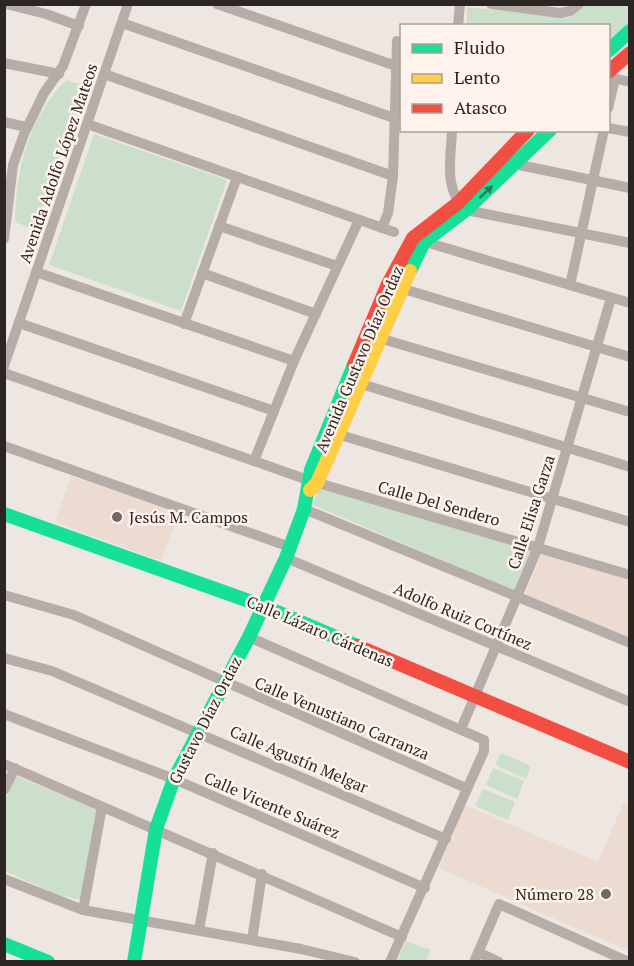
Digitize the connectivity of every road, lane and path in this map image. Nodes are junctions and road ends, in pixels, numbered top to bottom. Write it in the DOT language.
graph roads {
  1 [pos="6,4"];
  2 [pos="86,4"];
  3 [pos="128,4"];
  4 [pos="217,4"];
  5 [pos="460,4"];
  6 [pos="491,4"];
  7 [pos="579,4"];
  8 [pos="122,23"];
  9 [pos="458,24"];
  10 [pos="79,26"];
  11 [pos="630,31"];
  12 [pos="397,41"];
  13 [pos="610,50"];
  14 [pos="630,53"];
  15 [pos="4,63"];
  16 [pos="396,66"];
  17 [pos="58,74"];
  18 [pos="104,74"];
  19 [pos="611,76"];
  20 [pos="630,82"];
  21 [pos="610,92"];
  22 [pos="394,117"];
  23 [pos="4,122"];
  24 [pos="87,124"];
  25 [pos="26,127"];
  26 [pos="610,128"];
  27 [pos="452,132"];
  28 [pos="526,132"];
  29 [pos="548,132"];
  30 [pos="604,132"];
  31 [pos="630,132"];
  32 [pos="498,161"];
  33 [pos="9,163"];
  34 [pos="516,165"];
  35 [pos="393,176"];
  36 [pos="237,177"];
  37 [pos="592,181"];
  38 [pos="630,188"];
  39 [pos="462,207"];
  40 [pos="359,220"];
  41 [pos="6,223"];
  42 [pos="219,226"];
  43 [pos="381,228"];
  44 [pos="394,232"];
  45 [pos="581,232"];
  46 [pos="4,239"];
  47 [pos="418,240"];
  48 [pos="630,243"];
  49 [pos="338,266"];
  50 [pos="36,272"];
  51 [pos="202,273"];
  52 [pos="570,285"];
  53 [pos="394,286"];
  54 [pos="611,298"];
  55 [pos="630,303"];
  56 [pos="316,314"];
  57 [pos="19,323"];
  58 [pos="184,324"];
  59 [pos="379,338"];
  60 [pos="597,347"];
  61 [pos="630,357"];
  62 [pos="294,361"];
  63 [pos="4,366"];
  64 [pos="4,373"];
  65 [pos="354,382"];
  66 [pos="581,398"];
  67 [pos="274,411"];
  68 [pos="630,412"];
  69 [pos="337,434"];
  70 [pos="4,446"];
  71 [pos="567,449"];
  72 [pos="254,461"];
  73 [pos="630,467"];
  74 [pos="312,484"];
  75 [pos="552,500"];
  76 [pos="304,509"];
  77 [pos="4,514"];
  78 [pos="630,522"];
  79 [pos="538,547"];
  80 [pos="288,552"];
  81 [pos="630,575"];
  82 [pos="4,595"];
  83 [pos="519,597"];
  84 [pos="263,606"];
  85 [pos="249,637"];
  86 [pos="630,643"];
  87 [pos="497,647"];
  88 [pos="4,658"];
  89 [pos="223,683"];
  90 [pos="474,697"];
  91 [pos="630,702"];
  92 [pos="4,714"];
  93 [pos="461,729"];
  94 [pos="198,731"];
  95 [pos="630,762"];
  96 [pos="10,766"];
  97 [pos="174,779"];
  98 [pos="466,788"];
  99 [pos="4,790"];
  100 [pos="102,807"];
  101 [pos="156,829"];
  102 [pos="446,838"];
  103 [pos="213,853"];
  104 [pos="262,874"];
  105 [pos="4,879"];
  106 [pos="425,888"];
  107 [pos="83,910"];
  108 [pos="141,921"];
  109 [pos="199,930"];
  110 [pos="402,937"];
  111 [pos="252,940"];
  112 [pos="4,944"];
  113 [pos="476,957"];
  114 [pos="48,962"];
  115 [pos="134,962"];
  116 [pos="355,962"];
  117 [pos="390,962"];
  118 [pos="499,962"];
  119 [pos="629,962"];
  1 -- 10 [label="street"];
  2 -- 10 [label="street"];
  3 -- 8 [label="street, Avenida Adolfo López Mateos"];
  4 -- 16 [label="street"];
  5 -- 9 [label="street"];
  6 -- 7 [label="street"];
  8 -- 18 [label="street, Avenida Adolfo López Mateos"];
  8 -- 22 [label="street"];
  10 -- 17 [label="street"];
  11 -- 13 [label="street"];
  12 -- 16 [label="street"];
  14 -- 19 [label="street"];
  15 -- 17 [label="street"];
  16 -- 22 [label="street"];
  17 -- 25 [label="street"];
  18 -- 24 [label="street, Avenida Adolfo López Mateos"];
  18 -- 35 [label="street"];
  19 -- 20 [label="street"];
  19 -- 21 [label="street"];
  22 -- 35 [label="street"];
  23 -- 25 [label="street"];
  24 -- 36 [label="street"];
  24 -- 50 [label="street, Avenida Adolfo López Mateos"];
  25 -- 33 [label="street"];
  26 -- 31 [label="street"];
  27 -- 39 [label="street"];
  28 -- 32 [label="street"];
  29 -- 34 [label="street"];
  30 -- 37 [label="street"];
  32 -- 34 [label="street"];
  32 -- 39 [label="street"];
  33 -- 41 [label="street"];
  34 -- 37 [label="street"];
  39 -- 34 [label="street, one-way"];
  35 -- 43 [label="street"];
  36 -- 40 [label="street"];
  36 -- 42 [label="street"];
  37 -- 38 [label="street"];
  37 -- 45 [label="street"];
  39 -- 45 [label="street"];
  39 -- 47 [label="street"];
  40 -- 43 [label="street"];
  40 -- 49 [label="street"];
  41 -- 46 [label="street"];
  42 -- 49 [label="street"];
  42 -- 51 [label="street"];
  43 -- 44 [label="street"];
  45 -- 48 [label="street"];
  45 -- 52 [label="street"];
  47 -- 52 [label="street"];
  47 -- 53 [label="street, Avenida Gustavo Díaz Ordaz"];
  49 -- 56 [label="street"];
  50 -- 57 [label="street, Avenida Adolfo López Mateos"];
  50 -- 58 [label="street"];
  51 -- 56 [label="street"];
  51 -- 58 [label="street"];
  52 -- 54 [label="street"];
  53 -- 59 [label="street, Avenida Gustavo Díaz Ordaz"];
  53 -- 60 [label="street"];
  53 -- 65 [label="street, Avenida Gustavo Díaz Ordaz"];
  54 -- 55 [label="street"];
  54 -- 60 [label="street, Calle Elisa Garza"];
  56 -- 62 [label="street"];
  57 -- 63 [label="street, Avenida Adolfo López Mateos"];
  57 -- 67 [label="street"];
  58 -- 62 [label="street"];
  59 -- 65 [label="street, Avenida Gustavo Díaz Ordaz"];
  59 -- 66 [label="street"];
  60 -- 61 [label="street"];
  60 -- 66 [label="street, Calle Elisa Garza"];
  62 -- 67 [label="street"];
  64 -- 72 [label="street, Calle Del Sendero"];
  65 -- 69 [label="street, Avenida Gustavo Díaz Ordaz"];
  65 -- 71 [label="street"];
  65 -- 74 [label="street, Avenida Gustavo Díaz Ordaz"];
  66 -- 68 [label="street"];
  66 -- 71 [label="street, Calle Elisa Garza"];
  67 -- 72 [label="street"];
  69 -- 74 [label="street, Avenida Gustavo Díaz Ordaz"];
  69 -- 75 [label="street"];
  70 -- 80 [label="street, Adolfo Ruiz Cortínez"];
  71 -- 73 [label="street"];
  71 -- 75 [label="street, Calle Elisa Garza"];
  72 -- 74 [label="street, Calle Del Sendero"];
  74 -- 76 [label="street, Gustavo Díaz Ordaz"];
  74 -- 79 [label="street, Calle Del Sendero"];
  75 -- 78 [label="street"];
  75 -- 79 [label="street, Calle Elisa Garza"];
  76 -- 80 [label="street, Gustavo Díaz Ordaz"];
  76 -- 83 [label="street"];
  77 -- 84 [label="street, Calle Lázaro Cárdenas"];
  79 -- 81 [label="street, Calle Del Sendero"];
  79 -- 83 [label="street, Calle Elisa Garza"];
  80 -- 84 [label="street, Gustavo Díaz Ordaz"];
  80 -- 87 [label="street, Adolfo Ruiz Cortínez"];
  82 -- 89 [label="street, Calle Venustiano Carranza"];
  83 -- 86 [label="street"];
  83 -- 87 [label="street, Calle Elisa Garza"];
  84 -- 85 [label="street, Gustavo Díaz Ordaz"];
  84 -- 90 [label="street, Calle Lázaro Cárdenas"];
  85 -- 89 [label="street, Gustavo Díaz Ordaz"];
  85 -- 93 [label="street"];
  87 -- 90 [label="street, Calle Elisa Garza"];
  87 -- 91 [label="street, Adolfo Ruiz Cortínez"];
  88 -- 94 [label="street, Calle Agustín Melgar"];
  89 -- 94 [label="street, Gustavo Díaz Ordaz"];
  89 -- 98 [label="street, Calle Venustiano Carranza"];
  90 -- 93 [label="street, Calle Elisa Garza"];
  90 -- 95 [label="street, Calle Lázaro Cárdenas"];
  92 -- 97 [label="street, Calle Vicente Suárez"];
  93 -- 98 [label="street"];
  94 -- 97 [label="street, Gustavo Díaz Ordaz"];
  94 -- 102 [label="street, Calle Agustín Melgar"];
  96 -- 99 [label="street"];
  96 -- 100 [label="street"];
  97 -- 101 [label="street, Gustavo Díaz Ordaz"];
  97 -- 106 [label="street, Calle Vicente Suárez"];
  98 -- 102 [label="street"];
  100 -- 101 [label="street"];
  100 -- 107 [label="street"];
  101 -- 103 [label="street"];
  101 -- 108 [label="street, Gustavo Díaz Ordaz"];
  102 -- 106 [label="street"];
  103 -- 104 [label="street"];
  103 -- 109 [label="street"];
  104 -- 110 [label="street"];
  104 -- 111 [label="street"];
  105 -- 107 [label="street"];
  106 -- 110 [label="street"];
  107 -- 108 [label="street"];
  108 -- 109 [label="street"];
  108 -- 115 [label="street, Gustavo Díaz Ordaz"];
  109 -- 111 [label="street"];
  110 -- 117 [label="street"];
  111 -- 116 [label="street"];
  112 -- 114 [label="street"];
  113 -- 118 [label="street"];
  113 -- 119 [label="street"];
}
